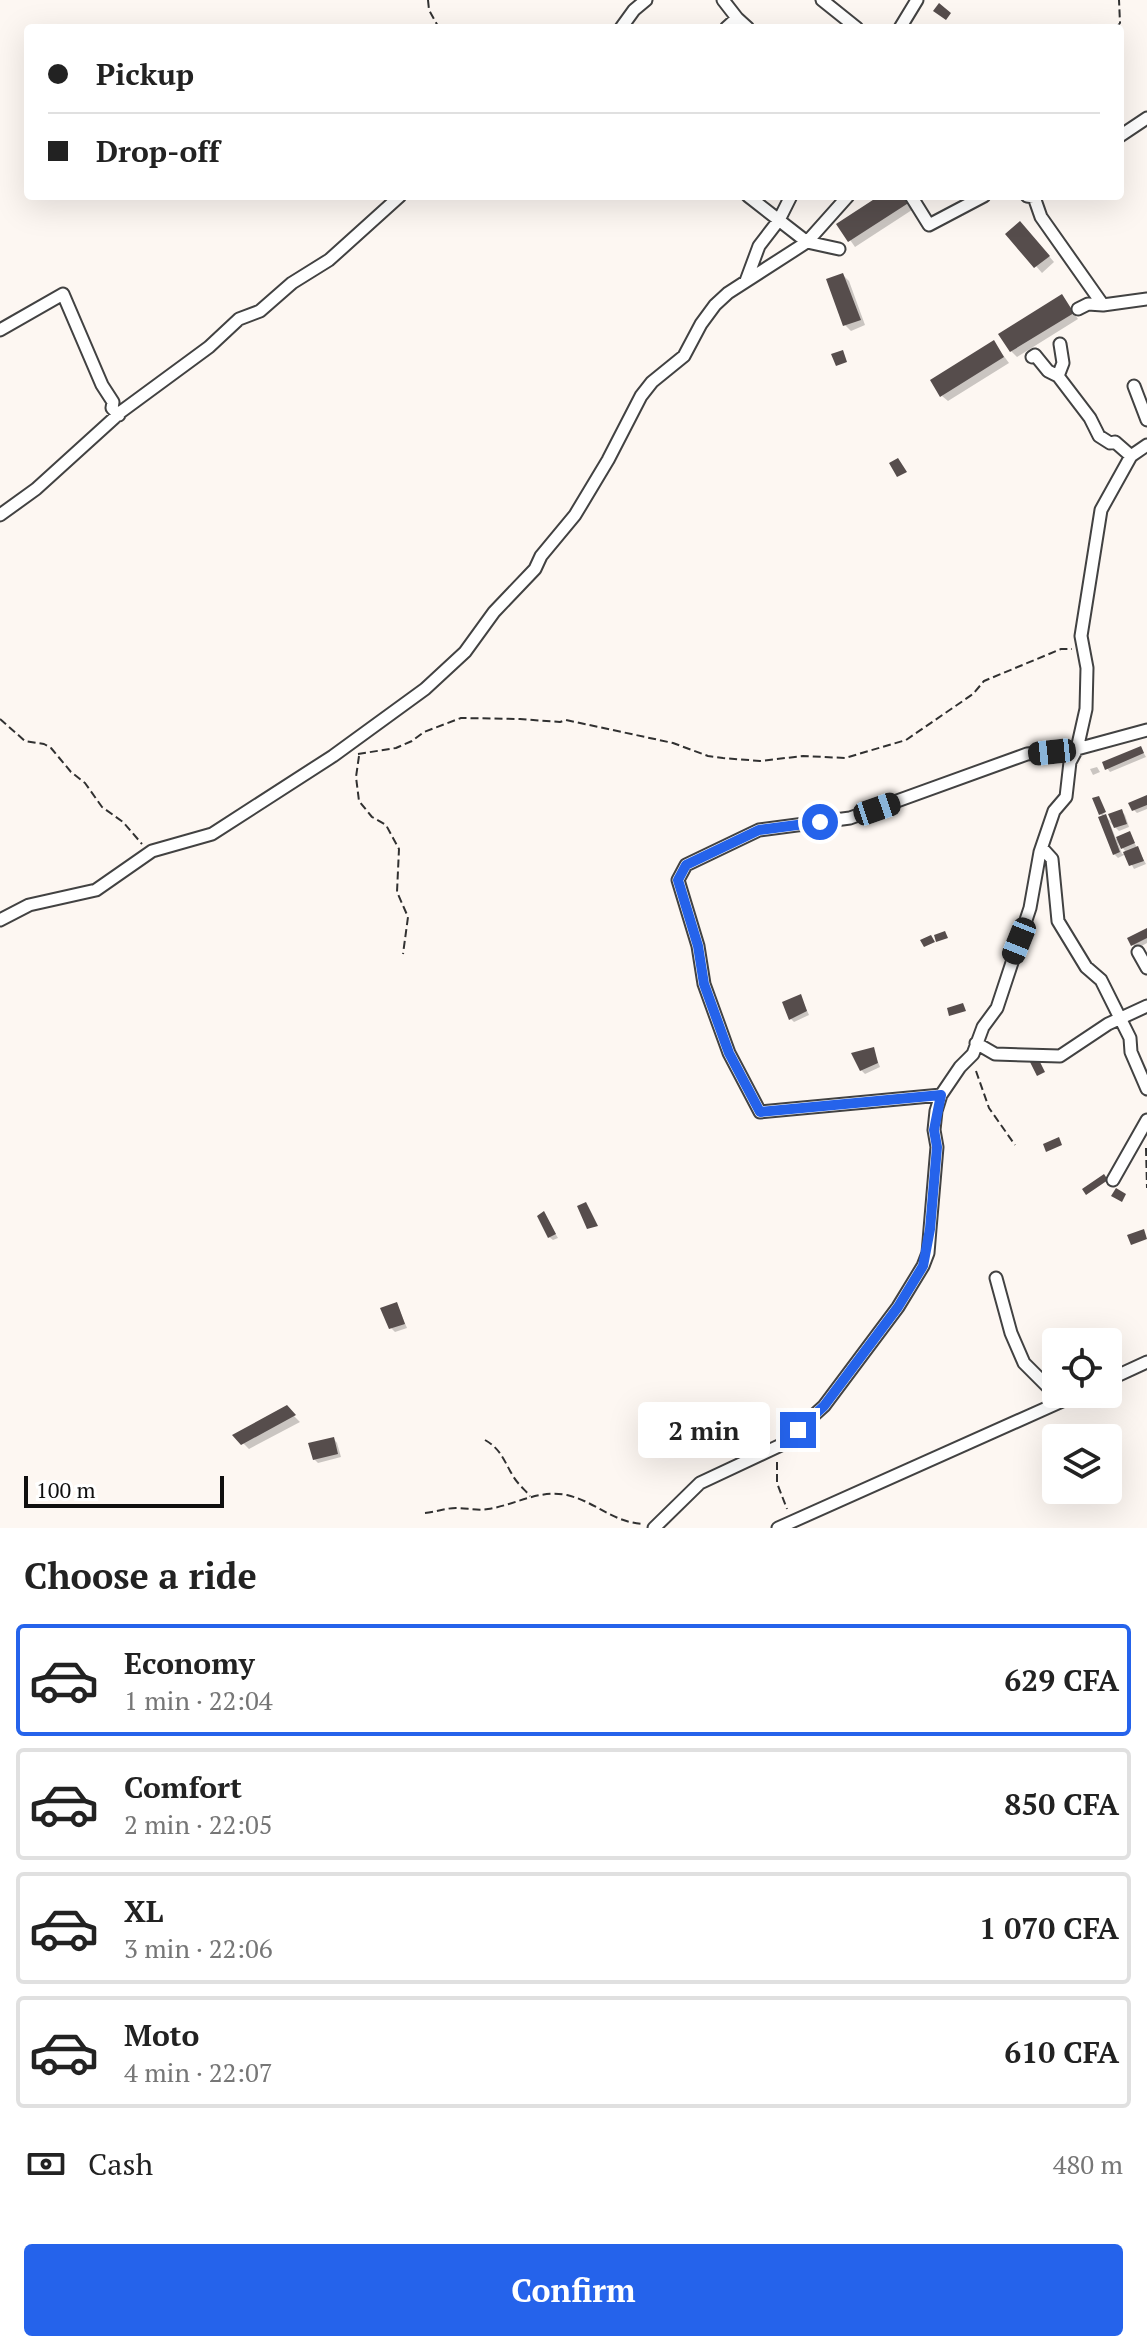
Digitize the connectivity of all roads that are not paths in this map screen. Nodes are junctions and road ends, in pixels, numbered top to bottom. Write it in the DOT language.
graph roads {
  1 [pos="646,0"];
  2 [pos="723,0"];
  3 [pos="822,0"];
  4 [pos="914,1"];
  5 [pos="737,18"];
  6 [pos="624,24"];
  7 [pos="730,24"];
  8 [pos="744,24"];
  9 [pos="852,24"];
  10 [pos="902,24"];
  11 [pos="1147,118"];
  12 [pos="1124,133"];
  13 [pos="396,200"];
  14 [pos="753,200"];
  15 [pos="789,200"];
  16 [pos="836,200"];
  17 [pos="845,200"];
  18 [pos="913,200"];
  19 [pos="976,200"];
  20 [pos="1035,200"];
  21 [pos="835,212"];
  22 [pos="779,220"];
  23 [pos="807,242"];
  24 [pos="839,249"];
  25 [pos="746,281"];
  26 [pos="1147,299"];
  27 [pos="1080,304"];
  28 [pos="1103,305"];
  29 [pos="0,330"];
  30 [pos="1060,344"];
  31 [pos="1032,357"];
  32 [pos="1058,376"];
  33 [pos="1134,386"];
  34 [pos="119,415"];
  35 [pos="1147,420"];
  36 [pos="1147,445"];
  37 [pos="1131,456"];
  38 [pos="0,515"];
  39 [pos="1147,730"];
  40 [pos="1077,749"];
  41 [pos="1042,848"];
  42 [pos="0,920"];
  43 [pos="1138,952"];
  44 [pos="1147,968"];
  45 [pos="1147,1006"];
  46 [pos="1134,1013"];
  47 [pos="1121,1019"];
  48 [pos="1130,1038"];
  49 [pos="975,1048"];
  50 [pos="1147,1089"];
  51 [pos="941,1095"];
  52 [pos="1147,1123"];
  53 [pos="1113,1180"];
  54 [pos="996,1278"];
  55 [pos="1147,1362"];
  56 [pos="1122,1374"];
  57 [pos="1042,1381"];
  58 [pos="1046,1408"];
  59 [pos="655,1526"];
  60 [pos="784,1526"];
  1 -- 6 [label="street"];
  2 -- 5 [label="street"];
  3 -- 9 [label="street"];
  4 -- 10 [label="street"];
  5 -- 7 [label="street"];
  5 -- 8 [label="street"];
  11 -- 12 [label="street"];
  13 -- 34 [label="street"];
  14 -- 22 [label="street"];
  15 -- 22 [label="street"];
  16 -- 21 [label="street"];
  17 -- 21 [label="street"];
  18 -- 19 [label="street"];
  20 -- 28 [label="street"];
  21 -- 23 [label="street"];
  22 -- 23 [label="street"];
  22 -- 25 [label="street"];
  23 -- 24 [label="street"];
  23 -- 25 [label="street"];
  25 -- 42 [label="street"];
  26 -- 28 [label="street"];
  27 -- 28 [label="street"];
  29 -- 34 [label="street"];
  30 -- 32 [label="street"];
  31 -- 32 [label="street"];
  32 -- 37 [label="street"];
  33 -- 35 [label="street"];
  34 -- 38 [label="street"];
  36 -- 37 [label="street"];
  37 -- 40 [label="street"];
  39 -- 40 [label="street"];
  40 -- 41 [label="street"];
  40 -- 51 [label="street"];
  41 -- 47 [label="street"];
  41 -- 49 [label="street"];
  43 -- 44 [label="street"];
  45 -- 46 [label="street"];
  46 -- 47 [label="street"];
  46 -- 48 [label="street"];
  47 -- 48 [label="street"];
  47 -- 49 [label="street"];
  48 -- 50 [label="street"];
  49 -- 51 [label="street"];
  51 -- 59 [label="street"];
  52 -- 53 [label="street"];
  54 -- 57 [label="street"];
  55 -- 56 [label="street"];
  58 -- 60 [label="street"];
}
